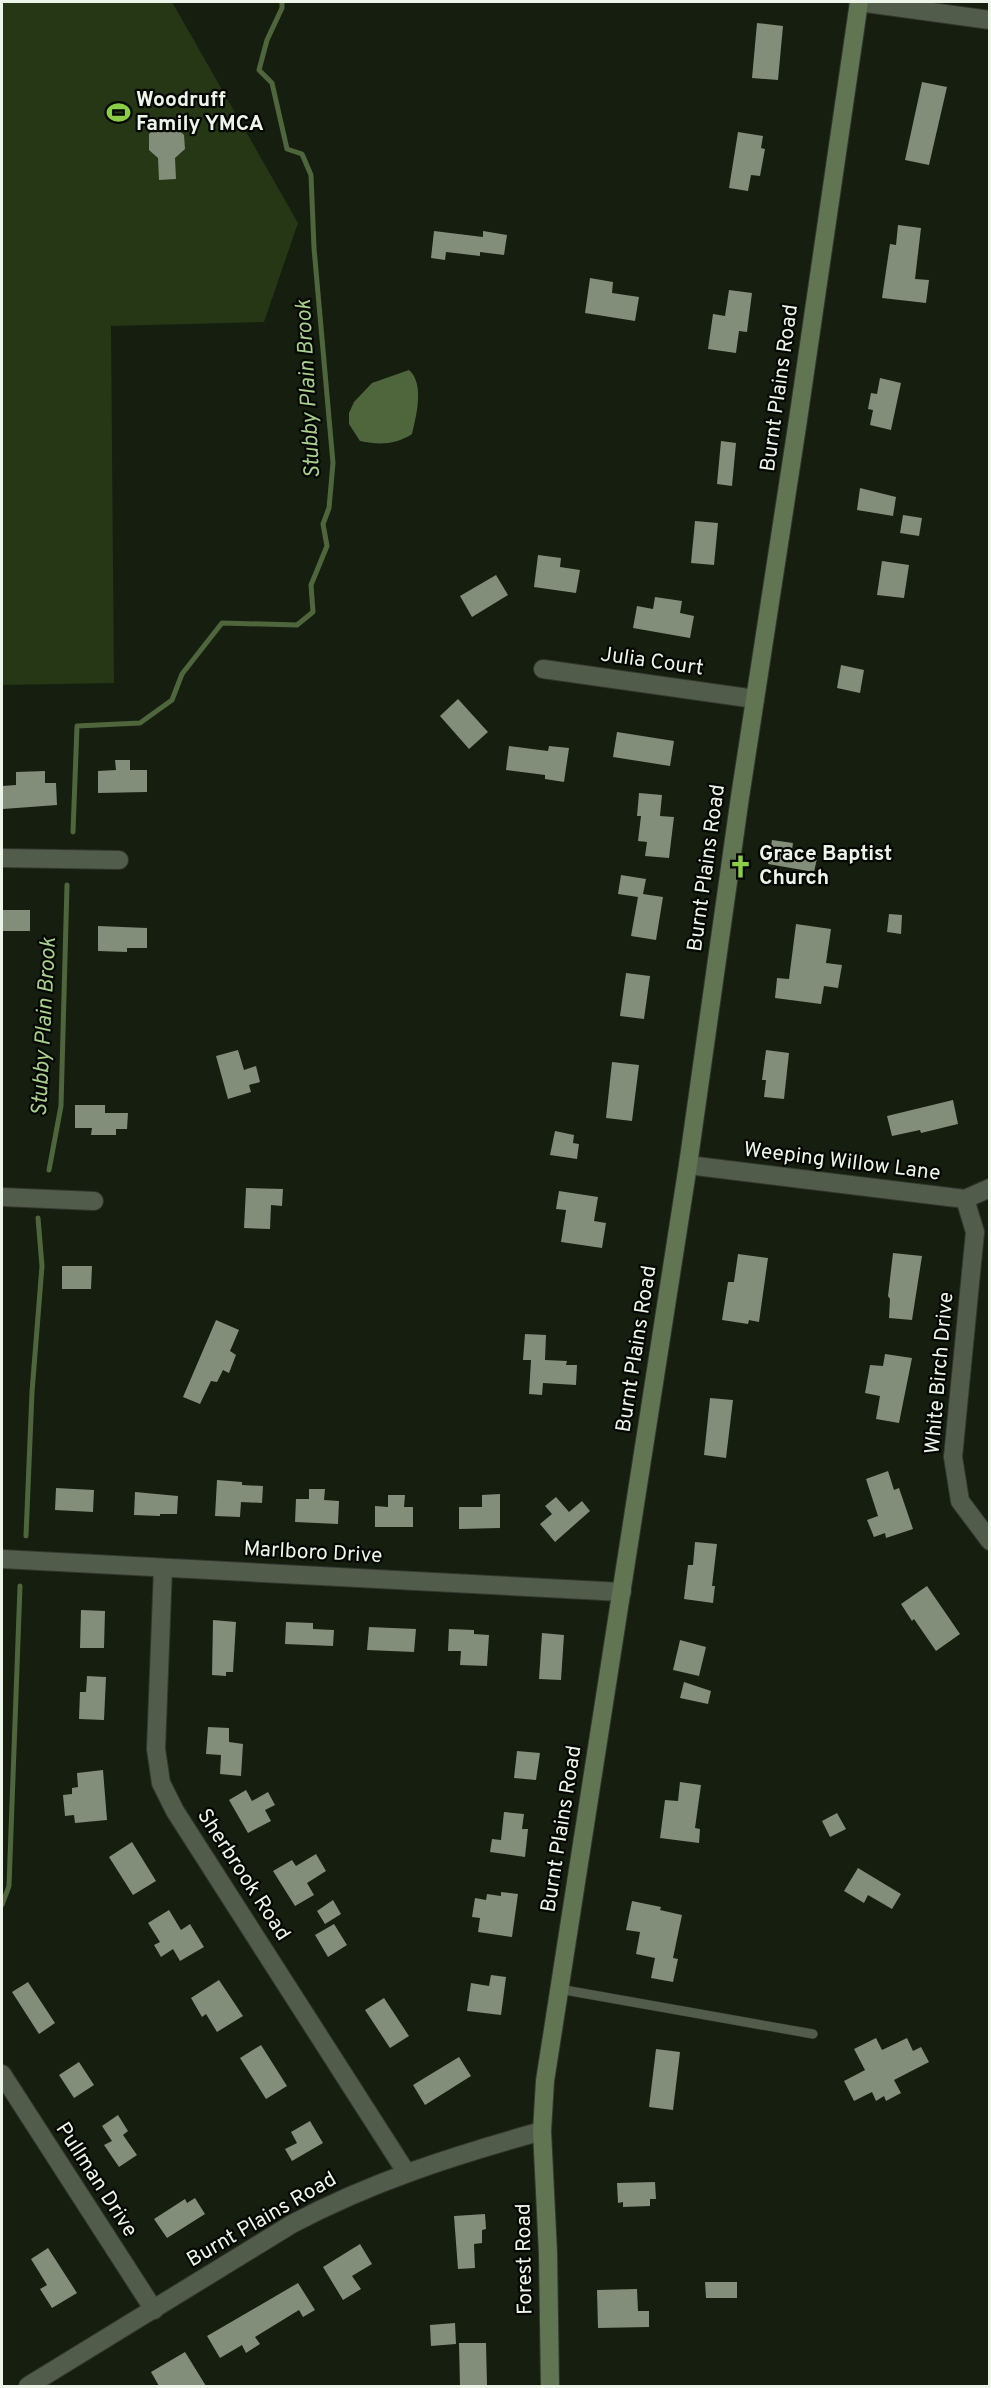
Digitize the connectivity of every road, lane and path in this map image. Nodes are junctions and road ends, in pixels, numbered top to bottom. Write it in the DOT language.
graph roads {
  1 [pos="859,2"];
  2 [pos="990,20"];
  3 [pos="543,669"];
  4 [pos="755,699"];
  5 [pos="2,858"];
  6 [pos="119,860"];
  7 [pos="687,1165"];
  8 [pos="990,1188"];
  9 [pos="2,1197"];
  10 [pos="965,1199"];
  11 [pos="94,1201"];
  12 [pos="990,1541"];
  13 [pos="2,1559"];
  14 [pos="163,1568"];
  15 [pos="622,1592"];
  16 [pos="559,1989"];
  17 [pos="813,2034"];
  18 [pos="2,2074"];
  19 [pos="542,2131"];
  20 [pos="406,2172"];
  21 [pos="154,2310"];
  22 [pos="28,2386"];
  23 [pos="550,2386"];
  1 -- 2 [label="street"];
  1 -- 4 [label="main road, Burnt Plains Road"];
  3 -- 4 [label="street, Julia Court"];
  4 -- 7 [label="main road, Burnt Plains Road"];
  5 -- 6 [label="street"];
  7 -- 10 [label="street, Weeping Willow Lane"];
  7 -- 15 [label="main road, Burnt Plains Road"];
  8 -- 10 [label="street, Weeping Willow Lane"];
  9 -- 11 [label="street"];
  10 -- 12 [label="street, White Birch Drive"];
  13 -- 14 [label="street, Marlboro Drive"];
  14 -- 15 [label="street, Marlboro Drive"];
  14 -- 20 [label="street, Sherbrook Road"];
  15 -- 16 [label="main road, Burnt Plains Road"];
  16 -- 17 [label="lane"];
  16 -- 19 [label="main road, Burnt Plains Road"];
  18 -- 21 [label="street, Pullman Drive"];
  19 -- 20 [label="street, Burnt Plains Road"];
  19 -- 23 [label="main road, Forest Road"];
  20 -- 21 [label="street, Burnt Plains Road"];
  21 -- 22 [label="street, Burnt Plains Road"];
}
